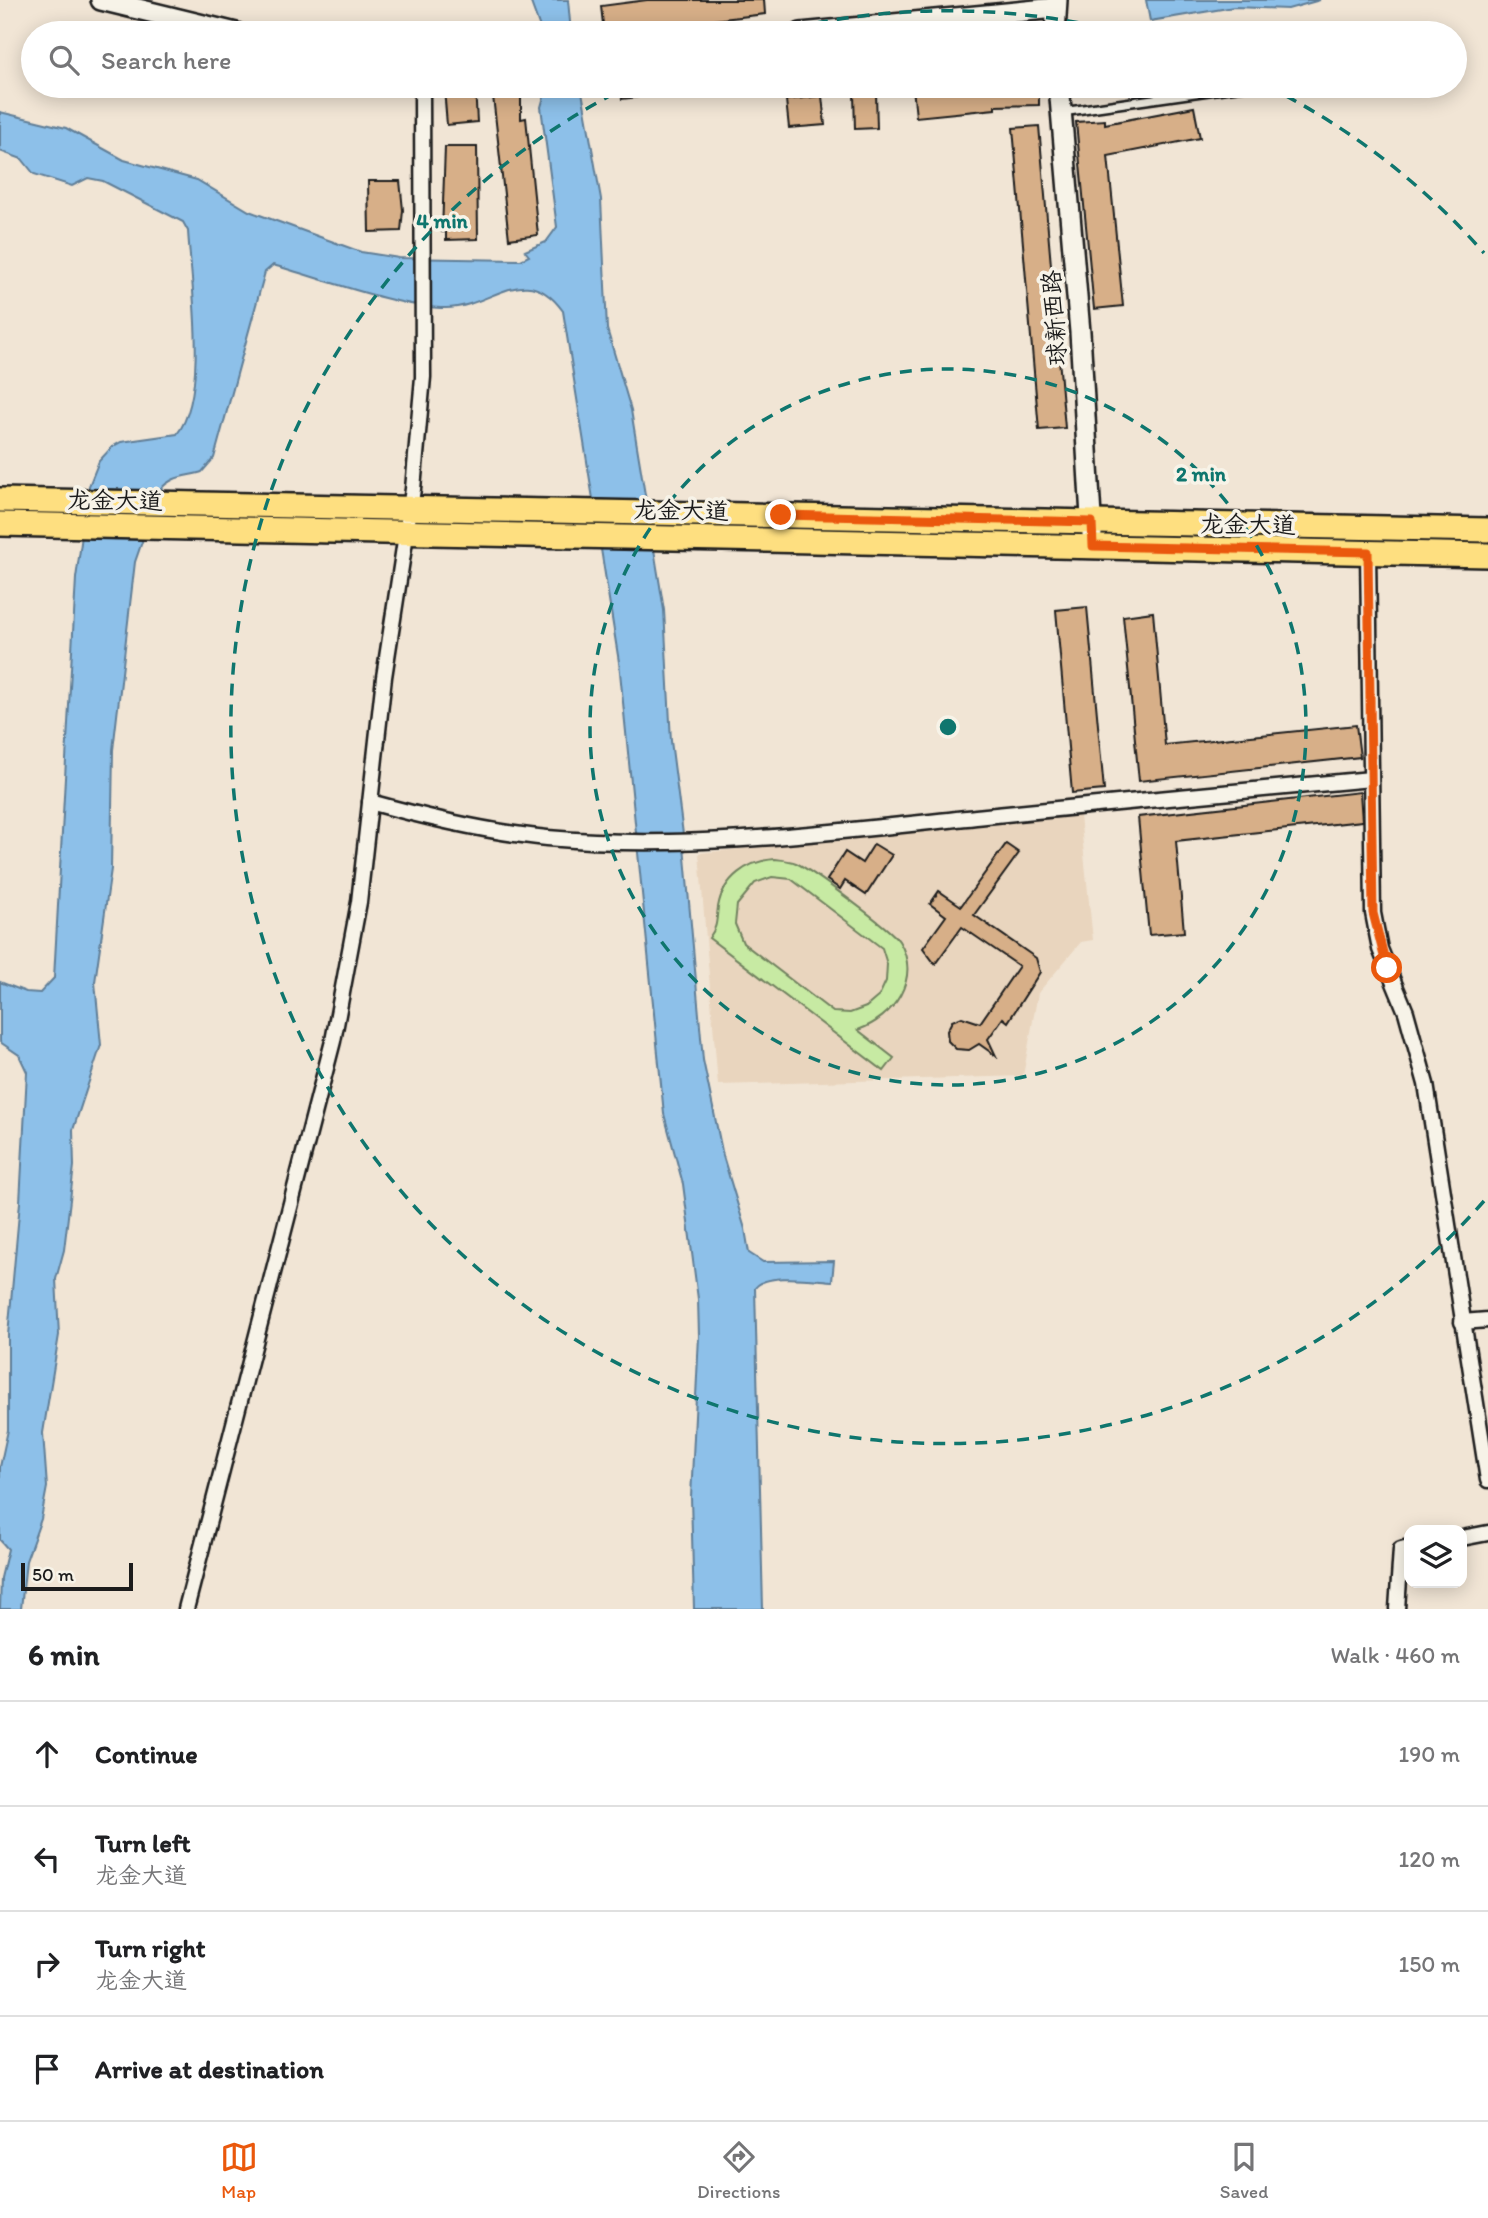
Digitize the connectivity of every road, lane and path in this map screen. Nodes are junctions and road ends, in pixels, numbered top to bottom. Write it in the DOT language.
graph roads {
  1 [pos="101,0"];
  2 [pos="1056,4"];
  3 [pos="187,21"];
  4 [pos="906,21"];
  5 [pos="422,98"];
  6 [pos="1060,98"];
  7 [pos="1160,98"];
  8 [pos="1061,112"];
  9 [pos="0,500"];
  10 [pos="410,509"];
  11 [pos="1092,522"];
  12 [pos="0,524"];
  13 [pos="1488,530"];
  14 [pos="406,532"];
  15 [pos="1093,546"];
  16 [pos="1368,552"];
  17 [pos="1488,555"];
  18 [pos="1371,779"];
  19 [pos="370,802"];
  20 [pos="1488,1320"];
  21 [pos="1462,1322"];
  22 [pos="1488,1480"];
  23 [pos="1488,1533"];
  24 [pos="1467,1537"];
  25 [pos="1404,1548"];
  26 [pos="186,1609"];
  27 [pos="1397,1609"];
  1 -- 3 [label="street"];
  2 -- 4 [label="street"];
  5 -- 10 [label="street"];
  6 -- 8 [label="street, 球新西路"];
  7 -- 8 [label="lane"];
  8 -- 11 [label="street, 球新西路"];
  9 -- 10 [label="main road, 龙金大道"];
  10 -- 11 [label="main road, 龙金大道"];
  10 -- 14 [label="street"];
  11 -- 13 [label="main road, 龙金大道"];
  11 -- 15 [label="street, 球新西路"];
  12 -- 14 [label="main road, 龙金大道"];
  14 -- 15 [label="main road, 龙金大道"];
  14 -- 19 [label="street"];
  15 -- 16 [label="main road, 龙金大道"];
  16 -- 17 [label="main road, 龙金大道"];
  16 -- 18 [label="street"];
  18 -- 19 [label="street"];
  18 -- 21 [label="street"];
  19 -- 26 [label="street"];
  20 -- 21 [label="street"];
  21 -- 22 [label="street"];
  23 -- 24 [label="street"];
  25 -- 27 [label="street"];
}
